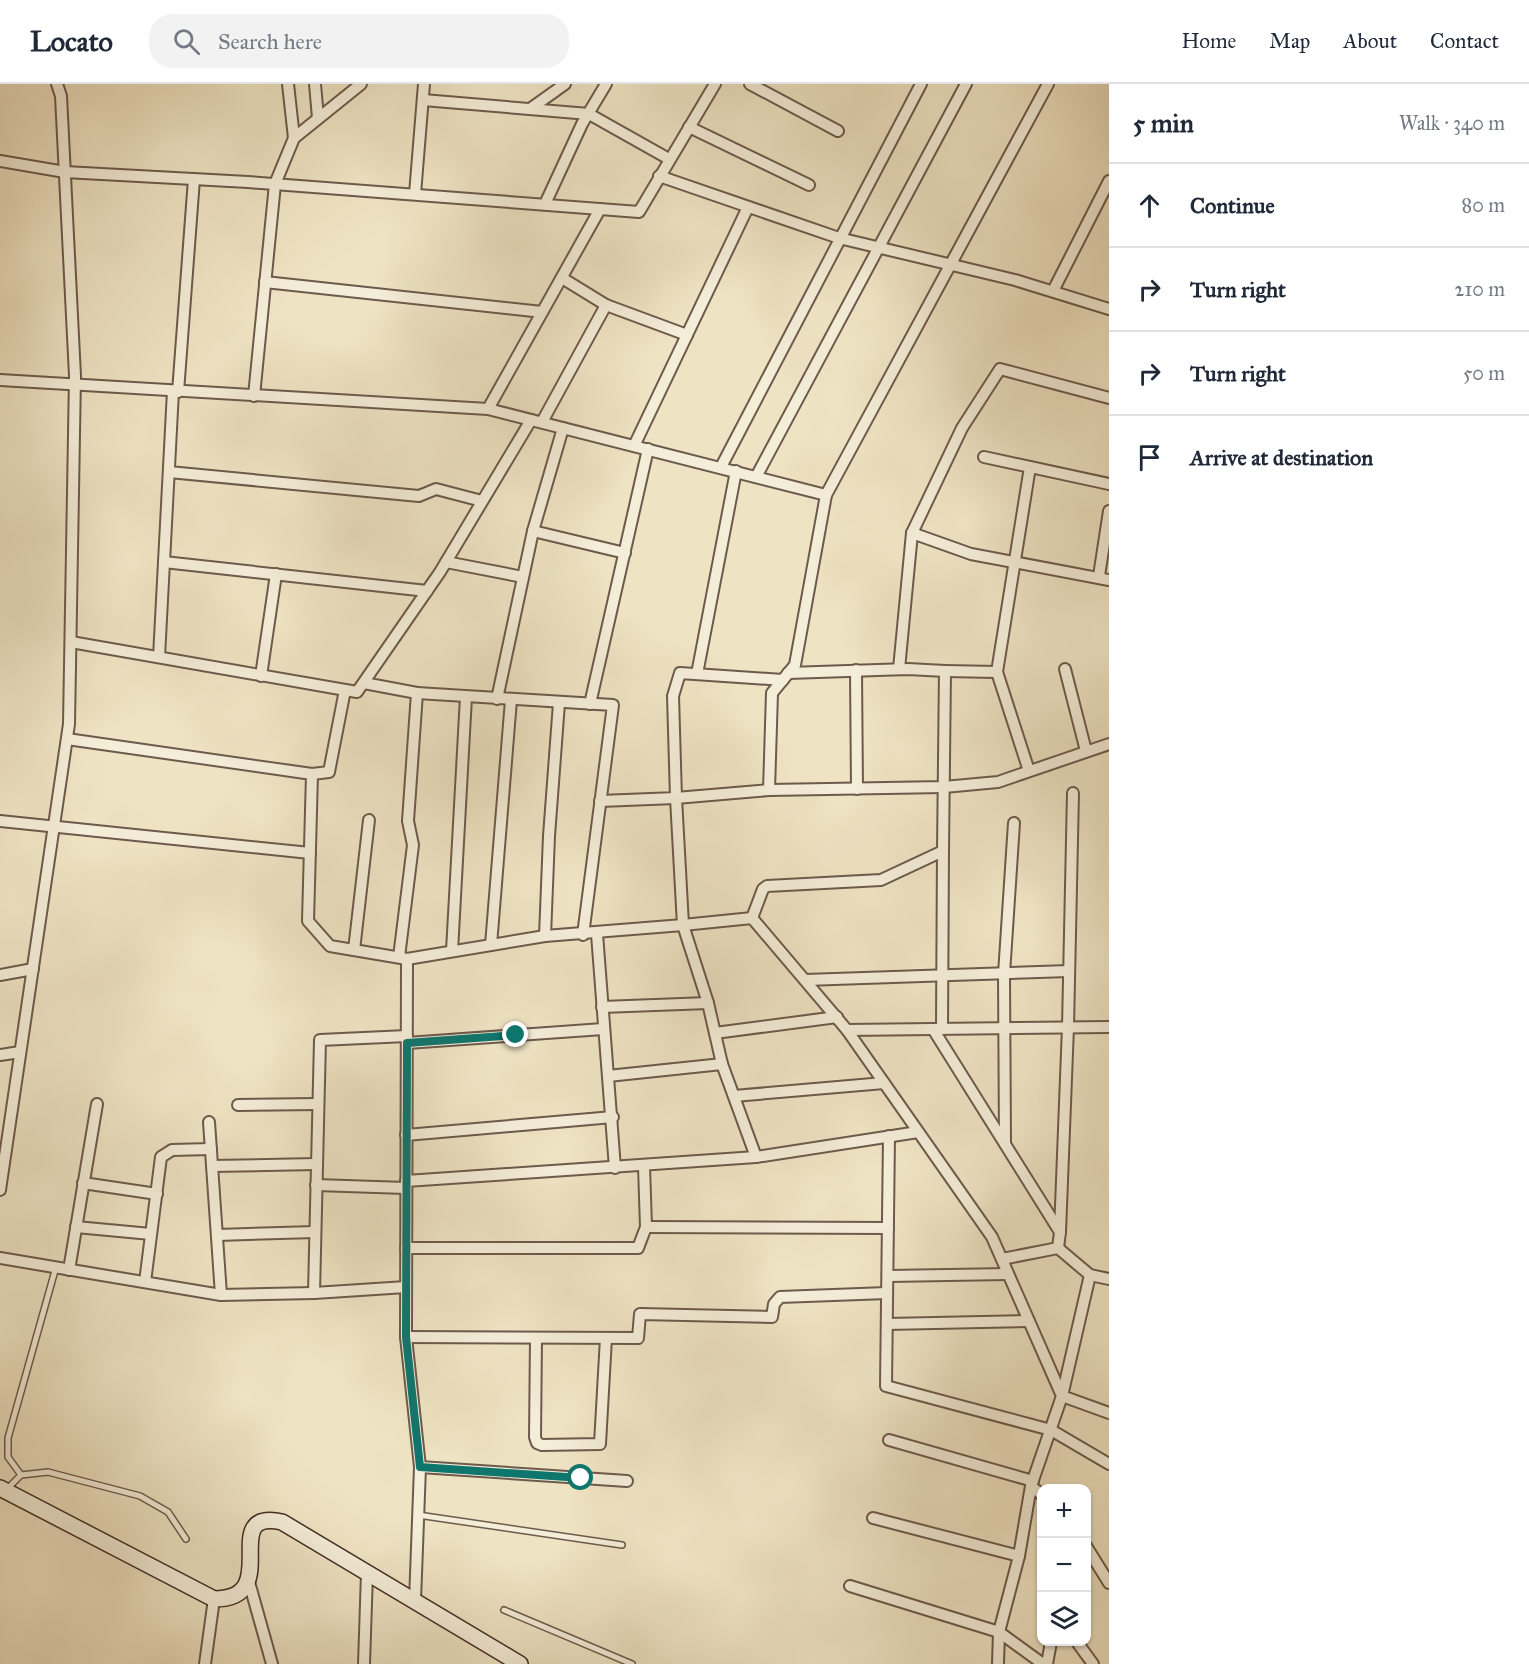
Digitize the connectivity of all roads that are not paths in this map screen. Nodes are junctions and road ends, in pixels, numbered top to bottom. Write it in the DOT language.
graph roads {
  1 [pos="57,84"];
  2 [pos="288,84"];
  3 [pos="315,84"];
  4 [pos="361,84"];
  5 [pos="424,84"];
  6 [pos="565,84"];
  7 [pos="606,84"];
  8 [pos="715,84"];
  9 [pos="750,84"];
  10 [pos="921,84"];
  11 [pos="966,84"];
  12 [pos="1048,84"];
  13 [pos="423,100"];
  14 [pos="530,109"];
  15 [pos="589,114"];
  16 [pos="318,118"];
  17 [pos="689,127"];
  18 [pos="838,131"];
  19 [pos="294,138"];
  20 [pos="669,159"];
  21 [pos="0,160"];
  22 [pos="65,172"];
  23 [pos="659,176"];
  24 [pos="194,179"];
  25 [pos="1109,181"];
  26 [pos="275,184"];
  27 [pos="809,185"];
  28 [pos="416,194"];
  29 [pos="545,204"];
  30 [pos="748,207"];
  31 [pos="600,209"];
  32 [pos="839,238"];
  33 [pos="879,248"];
  34 [pos="952,265"];
  35 [pos="562,278"];
  36 [pos="265,282"];
  37 [pos="1053,291"];
  38 [pos="606,305"];
  39 [pos="1109,309"];
  40 [pos="542,312"];
  41 [pos="687,335"];
  42 [pos="0,380"];
  43 [pos="75,386"];
  44 [pos="175,392"];
  45 [pos="254,396"];
  46 [pos="1109,398"];
  47 [pos="488,409"];
  48 [pos="536,421"];
  49 [pos="563,428"];
  50 [pos="634,446"];
  51 [pos="648,449"];
  52 [pos="984,457"];
  53 [pos="721,467"];
  54 [pos="1030,467"];
  55 [pos="736,471"];
  56 [pos="169,472"];
  57 [pos="756,477"];
  58 [pos="1109,484"];
  59 [pos="826,495"];
  60 [pos="483,501"];
  61 [pos="1109,511"];
  62 [pos="533,531"];
  63 [pos="912,533"];
  64 [pos="625,553"];
  65 [pos="164,562"];
  66 [pos="446,562"];
  67 [pos="1016,562"];
  68 [pos="276,574"];
  69 [pos="524,577"];
  70 [pos="1104,578"];
  71 [pos="427,591"];
  72 [pos="71,642"];
  73 [pos="159,657"];
  74 [pos="899,669"];
  75 [pos="1065,669"];
  76 [pos="856,670"];
  77 [pos="945,671"];
  78 [pos="997,672"];
  79 [pos="697,674"];
  80 [pos="261,675"];
  81 [pos="785,676"];
  82 [pos="364,683"];
  83 [pos="345,690"];
  84 [pos="417,693"];
  85 [pos="466,696"];
  86 [pos="497,699"];
  87 [pos="511,700"];
  88 [pos="559,703"];
  89 [pos="590,704"];
  90 [pos="67,739"];
  91 [pos="1109,744"];
  92 [pos="1086,752"];
  93 [pos="1029,771"];
  94 [pos="312,774"];
  95 [pos="944,787"];
  96 [pos="856,789"];
  97 [pos="769,790"];
  98 [pos="1073,794"];
  99 [pos="676,798"];
  100 [pos="600,801"];
  101 [pos="369,820"];
  102 [pos="0,821"];
  103 [pos="1014,823"];
  104 [pos="54,825"];
  105 [pos="943,851"];
  106 [pos="310,853"];
  107 [pos="752,918"];
  108 [pos="683,925"];
  109 [pos="597,934"];
  110 [pos="584,935"];
  111 [pos="545,936"];
  112 [pos="491,945"];
  113 [pos="354,950"];
  114 [pos="452,951"];
  115 [pos="403,958"];
  116 [pos="33,969"];
  117 [pos="1069,971"];
  118 [pos="1004,974"];
  119 [pos="0,975"];
  120 [pos="941,975"];
  121 [pos="805,980"];
  122 [pos="708,1003"];
  123 [pos="602,1007"];
  124 [pos="837,1017"];
  125 [pos="1068,1027"];
  126 [pos="1109,1027"];
  127 [pos="1004,1028"];
  128 [pos="603,1029"];
  129 [pos="937,1029"];
  130 [pos="847,1030"];
  131 [pos="715,1033"];
  132 [pos="407,1040"];
  133 [pos="20,1052"];
  134 [pos="0,1055"];
  135 [pos="722,1064"];
  136 [pos="608,1076"];
  137 [pos="884,1083"];
  138 [pos="734,1096"];
  139 [pos="97,1104"];
  140 [pos="318,1104"];
  141 [pos="238,1105"];
  142 [pos="613,1117"];
  143 [pos="5,1121"];
  144 [pos="209,1122"];
  145 [pos="918,1132"];
  146 [pos="406,1135"];
  147 [pos="889,1136"];
  148 [pos="1005,1143"];
  149 [pos="211,1149"];
  150 [pos="756,1157"];
  151 [pos="317,1164"];
  152 [pos="212,1166"];
  153 [pos="644,1166"];
  154 [pos="615,1168"];
  155 [pos="83,1183"];
  156 [pos="316,1185"];
  157 [pos="406,1185"];
  158 [pos="0,1189"];
  159 [pos="157,1194"];
  160 [pos="76,1227"];
  161 [pos="646,1227"];
  162 [pos="888,1228"];
  163 [pos="315,1232"];
  164 [pos="1060,1232"];
  165 [pos="151,1234"];
  166 [pos="217,1235"];
  167 [pos="406,1248"];
  168 [pos="1058,1248"];
  169 [pos="0,1258"];
  170 [pos="1002,1259"];
  171 [pos="56,1267"];
  172 [pos="69,1270"];
  173 [pos="1008,1274"];
  174 [pos="1090,1275"];
  175 [pos="888,1276"];
  176 [pos="1109,1279"];
  177 [pos="145,1282"];
  178 [pos="406,1287"];
  179 [pos="314,1293"];
  180 [pos="887,1293"];
  181 [pos="221,1295"];
  182 [pos="1029,1321"];
  183 [pos="887,1324"];
  184 [pos="406,1337"];
  185 [pos="536,1338"];
  186 [pos="606,1338"];
  187 [pos="1062,1396"];
  188 [pos="1109,1413"];
  189 [pos="1051,1430"];
  190 [pos="889,1440"];
  191 [pos="1109,1464"];
  192 [pos="420,1467"];
  193 [pos="21,1475"];
  194 [pos="627,1481"];
  195 [pos="1032,1483"];
  196 [pos="3,1489"];
  197 [pos="1037,1490"];
  198 [pos="418,1515"];
  199 [pos="873,1518"];
  200 [pos="186,1539"];
  201 [pos="622,1545"];
  202 [pos="1091,1554"];
  203 [pos="1019,1556"];
  204 [pos="367,1573"];
  205 [pos="249,1582"];
  206 [pos="1109,1583"];
  207 [pos="850,1586"];
  208 [pos="214,1599"];
  209 [pos="415,1601"];
  210 [pos="504,1610"];
  211 [pos="999,1632"];
  212 [pos="1050,1646"];
  213 [pos="1080,1646"];
  214 [pos="205,1664"];
  215 [pos="272,1664"];
  216 [pos="364,1664"];
  217 [pos="520,1664"];
  218 [pos="632,1664"];
  219 [pos="999,1664"];
  220 [pos="1045,1664"];
  221 [pos="1093,1664"];
  1 -- 22 [label="street"];
  2 -- 19 [label="street"];
  3 -- 16 [label="street"];
  4 -- 16 [label="street"];
  5 -- 13 [label="street"];
  6 -- 14 [label="street"];
  7 -- 15 [label="street"];
  8 -- 17 [label="street"];
  9 -- 18 [label="street"];
  10 -- 32 [label="street"];
  11 -- 33 [label="street"];
  12 -- 34 [label="street"];
  13 -- 14 [label="street"];
  13 -- 28 [label="street"];
  14 -- 15 [label="street"];
  15 -- 20 [label="street"];
  15 -- 29 [label="street"];
  16 -- 19 [label="street"];
  17 -- 20 [label="street"];
  17 -- 27 [label="street"];
  19 -- 26 [label="street"];
  20 -- 23 [label="street"];
  21 -- 22 [label="street"];
  22 -- 24 [label="street"];
  22 -- 43 [label="street"];
  23 -- 30 [label="street"];
  23 -- 31 [label="street"];
  24 -- 26 [label="street"];
  24 -- 44 [label="street"];
  25 -- 37 [label="street"];
  26 -- 28 [label="street"];
  26 -- 36 [label="street"];
  28 -- 29 [label="street"];
  29 -- 31 [label="street"];
  30 -- 32 [label="street"];
  30 -- 41 [label="street"];
  31 -- 35 [label="street"];
  32 -- 33 [label="street"];
  32 -- 53 [label="street"];
  33 -- 34 [label="street"];
  33 -- 57 [label="street"];
  34 -- 37 [label="street"];
  34 -- 59 [label="street"];
  35 -- 38 [label="street"];
  35 -- 40 [label="street"];
  36 -- 40 [label="street"];
  36 -- 45 [label="street"];
  37 -- 39 [label="street"];
  38 -- 41 [label="street"];
  38 -- 48 [label="street"];
  40 -- 47 [label="street"];
  41 -- 50 [label="street"];
  42 -- 43 [label="street"];
  43 -- 44 [label="street"];
  43 -- 72 [label="street"];
  44 -- 45 [label="street"];
  44 -- 56 [label="street"];
  45 -- 47 [label="street"];
  46 -- 63 [label="street"];
  47 -- 48 [label="street"];
  48 -- 49 [label="street"];
  48 -- 60 [label="street"];
  49 -- 50 [label="street"];
  49 -- 62 [label="street"];
  50 -- 51 [label="street"];
  51 -- 53 [label="street"];
  51 -- 64 [label="street"];
  52 -- 54 [label="street"];
  53 -- 55 [label="street"];
  54 -- 58 [label="street"];
  54 -- 67 [label="street"];
  55 -- 57 [label="street"];
  55 -- 79 [label="street"];
  56 -- 60 [label="street"];
  56 -- 65 [label="street"];
  57 -- 59 [label="street"];
  59 -- 81 [label="street"];
  60 -- 66 [label="street"];
  61 -- 70 [label="street"];
  62 -- 64 [label="street"];
  62 -- 69 [label="street"];
  63 -- 67 [label="street"];
  63 -- 74 [label="street"];
  64 -- 89 [label="street"];
  65 -- 68 [label="street"];
  65 -- 73 [label="street"];
  66 -- 69 [label="street"];
  66 -- 71 [label="street"];
  67 -- 70 [label="street"];
  67 -- 78 [label="street"];
  68 -- 71 [label="street"];
  68 -- 80 [label="street"];
  69 -- 86 [label="street"];
  71 -- 82 [label="street"];
  72 -- 73 [label="street"];
  72 -- 90 [label="street"];
  73 -- 80 [label="street"];
  74 -- 76 [label="street"];
  74 -- 77 [label="street"];
  75 -- 92 [label="street"];
  76 -- 81 [label="street"];
  76 -- 96 [label="street"];
  77 -- 78 [label="street"];
  77 -- 95 [label="street"];
  78 -- 93 [label="street"];
  79 -- 81 [label="street"];
  79 -- 99 [label="street"];
  80 -- 83 [label="street"];
  81 -- 97 [label="street"];
  82 -- 83 [label="street"];
  82 -- 84 [label="street"];
  83 -- 94 [label="street"];
  84 -- 85 [label="street"];
  84 -- 115 [label="street"];
  85 -- 86 [label="street"];
  85 -- 114 [label="street"];
  86 -- 87 [label="street"];
  87 -- 88 [label="street"];
  87 -- 112 [label="street"];
  88 -- 89 [label="street"];
  88 -- 111 [label="street"];
  89 -- 100 [label="street"];
  90 -- 94 [label="street"];
  90 -- 104 [label="street"];
  91 -- 92 [label="street"];
  92 -- 93 [label="street"];
  93 -- 95 [label="street"];
  94 -- 106 [label="street"];
  95 -- 96 [label="street"];
  95 -- 105 [label="street"];
  96 -- 97 [label="street"];
  97 -- 99 [label="street"];
  98 -- 117 [label="street"];
  99 -- 100 [label="street"];
  99 -- 108 [label="street"];
  100 -- 110 [label="street"];
  101 -- 113 [label="street"];
  102 -- 104 [label="street"];
  103 -- 118 [label="street"];
  104 -- 106 [label="street"];
  104 -- 116 [label="street"];
  105 -- 107 [label="street"];
  105 -- 120 [label="street"];
  106 -- 113 [label="street"];
  107 -- 108 [label="street"];
  107 -- 121 [label="street"];
  108 -- 109 [label="street"];
  108 -- 122 [label="street"];
  109 -- 110 [label="street"];
  109 -- 123 [label="street"];
  110 -- 111 [label="street"];
  111 -- 112 [label="street"];
  112 -- 114 [label="street"];
  113 -- 115 [label="street"];
  114 -- 115 [label="street"];
  115 -- 132 [label="street"];
  116 -- 119 [label="street"];
  116 -- 133 [label="street"];
  117 -- 118 [label="street"];
  117 -- 125 [label="street"];
  118 -- 120 [label="street"];
  118 -- 127 [label="street"];
  120 -- 121 [label="street"];
  120 -- 129 [label="street"];
  121 -- 124 [label="street"];
  122 -- 123 [label="street"];
  122 -- 131 [label="street"];
  123 -- 128 [label="street"];
  124 -- 130 [label="street"];
  124 -- 131 [label="street"];
  125 -- 126 [label="street"];
  125 -- 127 [label="street"];
  125 -- 164 [label="street"];
  127 -- 129 [label="street"];
  127 -- 148 [label="street"];
  128 -- 132 [label="street"];
  128 -- 136 [label="street"];
  129 -- 130 [label="street"];
  129 -- 148 [label="street"];
  130 -- 137 [label="street"];
  131 -- 135 [label="street"];
  132 -- 140 [label="street"];
  132 -- 146 [label="street"];
  133 -- 134 [label="street"];
  133 -- 143 [label="street"];
  135 -- 136 [label="street"];
  135 -- 138 [label="street"];
  136 -- 142 [label="street"];
  137 -- 138 [label="street"];
  137 -- 145 [label="street"];
  138 -- 150 [label="street"];
  139 -- 155 [label="street"];
  140 -- 141 [label="street"];
  140 -- 151 [label="street"];
  142 -- 146 [label="street"];
  142 -- 154 [label="street"];
  143 -- 158 [label="street"];
  144 -- 149 [label="street"];
  145 -- 147 [label="street"];
  145 -- 170 [label="street"];
  146 -- 157 [label="street"];
  147 -- 150 [label="street"];
  147 -- 162 [label="street"];
  148 -- 164 [label="street"];
  149 -- 152 [label="street"];
  149 -- 159 [label="street"];
  150 -- 153 [label="street"];
  151 -- 152 [label="street"];
  151 -- 156 [label="street"];
  152 -- 166 [label="street"];
  153 -- 154 [label="street"];
  153 -- 161 [label="street"];
  154 -- 157 [label="street"];
  155 -- 159 [label="street"];
  155 -- 160 [label="street"];
  156 -- 157 [label="street"];
  156 -- 163 [label="street"];
  157 -- 167 [label="street"];
  159 -- 165 [label="street"];
  160 -- 165 [label="street"];
  160 -- 172 [label="street"];
  161 -- 162 [label="street"];
  161 -- 167 [label="street"];
  162 -- 175 [label="street"];
  163 -- 166 [label="street"];
  163 -- 179 [label="street"];
  164 -- 168 [label="street"];
  165 -- 177 [label="street"];
  166 -- 181 [label="street"];
  167 -- 178 [label="street"];
  168 -- 170 [label="street"];
  168 -- 174 [label="street"];
  169 -- 171 [label="street"];
  170 -- 173 [label="street"];
  171 -- 172 [label="street"];
  171 -- 193 [label="lane"];
  172 -- 177 [label="street"];
  173 -- 175 [label="street"];
  173 -- 182 [label="street"];
  174 -- 176 [label="street"];
  174 -- 187 [label="street"];
  175 -- 180 [label="street"];
  177 -- 181 [label="street"];
  178 -- 179 [label="street"];
  178 -- 184 [label="street"];
  179 -- 181 [label="street"];
  180 -- 183 [label="street"];
  180 -- 186 [label="street"];
  182 -- 183 [label="street"];
  182 -- 187 [label="street"];
  183 -- 189 [label="street"];
  184 -- 185 [label="street"];
  184 -- 192 [label="street"];
  185 -- 186 [label="street"];
  185 -- 186 [label="street"];
  187 -- 188 [label="street"];
  187 -- 189 [label="street"];
  189 -- 191 [label="street"];
  189 -- 195 [label="street"];
  190 -- 195 [label="street"];
  192 -- 194 [label="street"];
  192 -- 198 [label="street"];
  193 -- 196 [label="lane"];
  193 -- 200 [label="lane"];
  195 -- 197 [label="street"];
  195 -- 203 [label="street"];
  196 -- 208 [label="street"];
  198 -- 201 [label="lane"];
  198 -- 209 [label="street"];
  199 -- 203 [label="street"];
  202 -- 206 [label="street"];
  203 -- 211 [label="street"];
  204 -- 205 [label="street"];
  204 -- 209 [label="street"];
  204 -- 216 [label="street"];
  205 -- 208 [label="street"];
  205 -- 215 [label="street"];
  207 -- 211 [label="street"];
  208 -- 214 [label="street"];
  209 -- 217 [label="street"];
  210 -- 218 [label="lane"];
  211 -- 219 [label="street"];
  211 -- 220 [label="street"];
  212 -- 220 [label="street"];
  213 -- 221 [label="street"];
}
